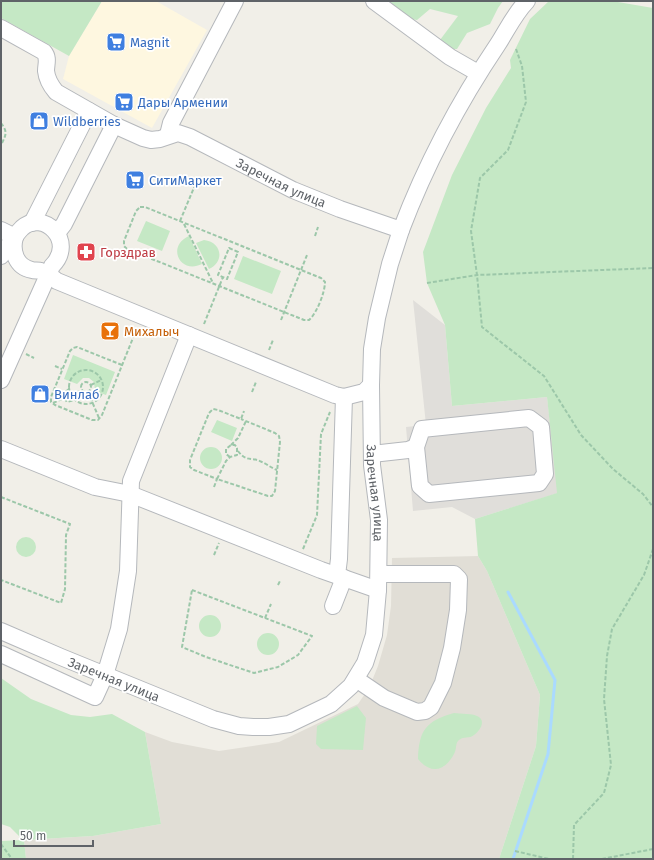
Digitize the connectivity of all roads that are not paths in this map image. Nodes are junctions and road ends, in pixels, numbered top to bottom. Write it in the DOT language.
graph roads {
  1 [pos="235,1"];
  2 [pos="374,1"];
  3 [pos="527,1"];
  4 [pos="1,28"];
  5 [pos="478,73"];
  6 [pos="89,111"];
  7 [pos="114,125"];
  8 [pos="168,136"];
  9 [pos="32,223"];
  10 [pos="1,230"];
  11 [pos="401,230"];
  12 [pos="57,233"];
  13 [pos="15,237"];
  14 [pos="1,256"];
  15 [pos="48,275"];
  16 [pos="189,335"];
  17 [pos="1,380"];
  18 [pos="371,384"];
  19 [pos="339,396"];
  20 [pos="416,447"];
  21 [pos="1,449"];
  22 [pos="372,454"];
  23 [pos="130,494"];
  24 [pos="378,574"];
  25 [pos="340,577"];
  26 [pos="378,590"];
  27 [pos="333,606"];
  28 [pos="1,630"];
  29 [pos="1,654"];
  30 [pos="105,675"];
  31 [pos="356,679"];
  1 -- 8 [label="street"];
  2 -- 5 [label="street"];
  3 -- 5 [label="street"];
  4 -- 6 [label="street, Заречная улица"];
  5 -- 11 [label="street"];
  6 -- 7 [label="street, Заречная улица"];
  6 -- 9 [label="street"];
  7 -- 8 [label="street, Заречная улица"];
  7 -- 12 [label="street"];
  8 -- 11 [label="street, Заречная улица"];
  9 -- 12 [label="street"];
  9 -- 13 [label="street"];
  10 -- 13 [label="street"];
  11 -- 18 [label="street, Заречная улица"];
  12 -- 15 [label="street"];
  13 -- 14 [label="street"];
  13 -- 15 [label="street"];
  15 -- 16 [label="street"];
  15 -- 17 [label="street"];
  16 -- 19 [label="street"];
  16 -- 23 [label="street"];
  18 -- 19 [label="street"];
  18 -- 22 [label="street, Заречная улица"];
  19 -- 25 [label="street"];
  20 -- 20 [label="street"];
  20 -- 22 [label="street"];
  21 -- 23 [label="street"];
  22 -- 24 [label="street, Заречная улица"];
  23 -- 25 [label="street"];
  23 -- 30 [label="street"];
  24 -- 26 [label="street, Заречная улица"];
  24 -- 31 [label="street"];
  25 -- 26 [label="street"];
  25 -- 27 [label="street"];
  26 -- 31 [label="street, Заречная улица"];
  28 -- 30 [label="street, Заречная улица"];
  29 -- 30 [label="street"];
  30 -- 31 [label="street, Заречная улица"];
}
